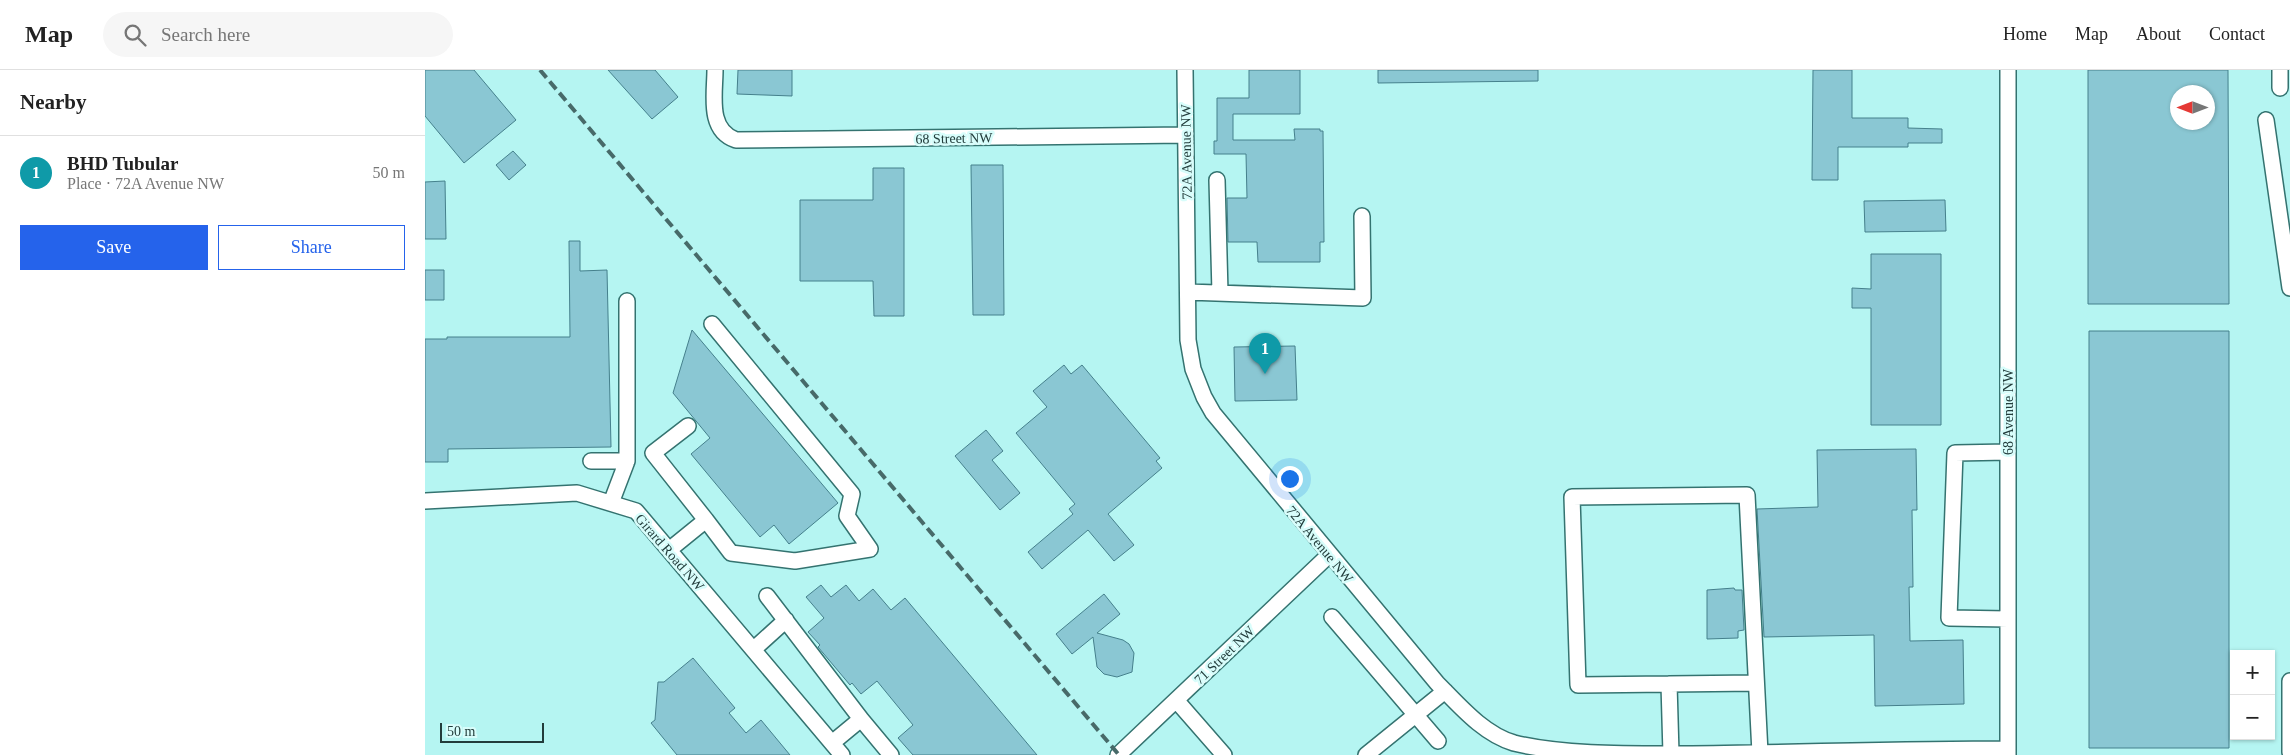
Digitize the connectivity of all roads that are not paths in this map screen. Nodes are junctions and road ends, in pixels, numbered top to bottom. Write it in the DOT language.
graph roads {
  1 [pos="715,70"];
  2 [pos="1185,70"];
  3 [pos="2007,70"];
  4 [pos="2280,70"];
  5 [pos="2280,88"];
  6 [pos="2266,120"];
  7 [pos="1185,135"];
  8 [pos="1217,180"];
  9 [pos="1362,216"];
  10 [pos="2290,288"];
  11 [pos="1188,292"];
  12 [pos="1220,293"];
  13 [pos="627,301"];
  14 [pos="712,324"];
  15 [pos="688,426"];
  16 [pos="2008,452"];
  17 [pos="591,461"];
  18 [pos="627,462"];
  19 [pos="425,501"];
  20 [pos="611,504"];
  21 [pos="705,520"];
  22 [pos="669,550"];
  23 [pos="1329,554"];
  24 [pos="767,596"];
  25 [pos="1332,617"];
  26 [pos="2008,619"];
  27 [pos="786,620"];
  28 [pos="754,649"];
  29 [pos="2290,681"];
  30 [pos="1756,683"];
  31 [pos="1669,684"];
  32 [pos="1445,690"];
  33 [pos="1176,700"];
  34 [pos="1415,714"];
  35 [pos="861,719"];
  36 [pos="1438,741"];
  37 [pos="832,743"];
  38 [pos="1880,752"];
  39 [pos="2008,752"];
  40 [pos="2289,752"];
  41 [pos="1760,753"];
  42 [pos="1807,753"];
  43 [pos="1621,754"];
  44 [pos="1671,754"];
  45 [pos="842,755"];
  46 [pos="891,755"];
  47 [pos="1118,755"];
  48 [pos="1224,755"];
  49 [pos="1366,755"];
  1 -- 7 [label="street, 68 Street NW"];
  2 -- 7 [label="street, 72A Avenue NW"];
  3 -- 16 [label="street, 68 Avenue NW"];
  4 -- 5 [label="street"];
  6 -- 10 [label="street"];
  7 -- 11 [label="street, 72A Avenue NW"];
  8 -- 12 [label="street"];
  9 -- 12 [label="street"];
  11 -- 12 [label="street"];
  11 -- 23 [label="street, 72A Avenue NW"];
  13 -- 18 [label="street"];
  14 -- 21 [label="street"];
  15 -- 21 [label="street"];
  16 -- 26 [label="street, 68 Avenue NW"];
  16 -- 26 [label="street"];
  17 -- 18 [label="street"];
  18 -- 20 [label="street"];
  19 -- 20 [label="street, Girard Road NW"];
  20 -- 22 [label="street, Girard Road NW"];
  21 -- 22 [label="street"];
  22 -- 28 [label="street, Girard Road NW"];
  23 -- 32 [label="street, 72A Avenue NW"];
  23 -- 33 [label="street, 71 Street NW"];
  24 -- 27 [label="street"];
  25 -- 34 [label="street"];
  26 -- 39 [label="street, 68 Avenue NW"];
  27 -- 28 [label="street"];
  27 -- 35 [label="street"];
  28 -- 37 [label="street, Girard Road NW"];
  29 -- 40 [label="street"];
  30 -- 31 [label="street"];
  30 -- 31 [label="street"];
  30 -- 41 [label="street"];
  31 -- 44 [label="street"];
  32 -- 34 [label="street"];
  32 -- 43 [label="street, 72A Avenue NW"];
  33 -- 47 [label="street, 71 Street NW"];
  33 -- 48 [label="street"];
  34 -- 36 [label="street"];
  34 -- 49 [label="street"];
  35 -- 37 [label="street"];
  35 -- 46 [label="street"];
  37 -- 45 [label="street, Girard Road NW"];
  38 -- 39 [label="street"];
  38 -- 42 [label="street"];
  41 -- 42 [label="street"];
  41 -- 44 [label="street"];
  43 -- 44 [label="street"];
}
